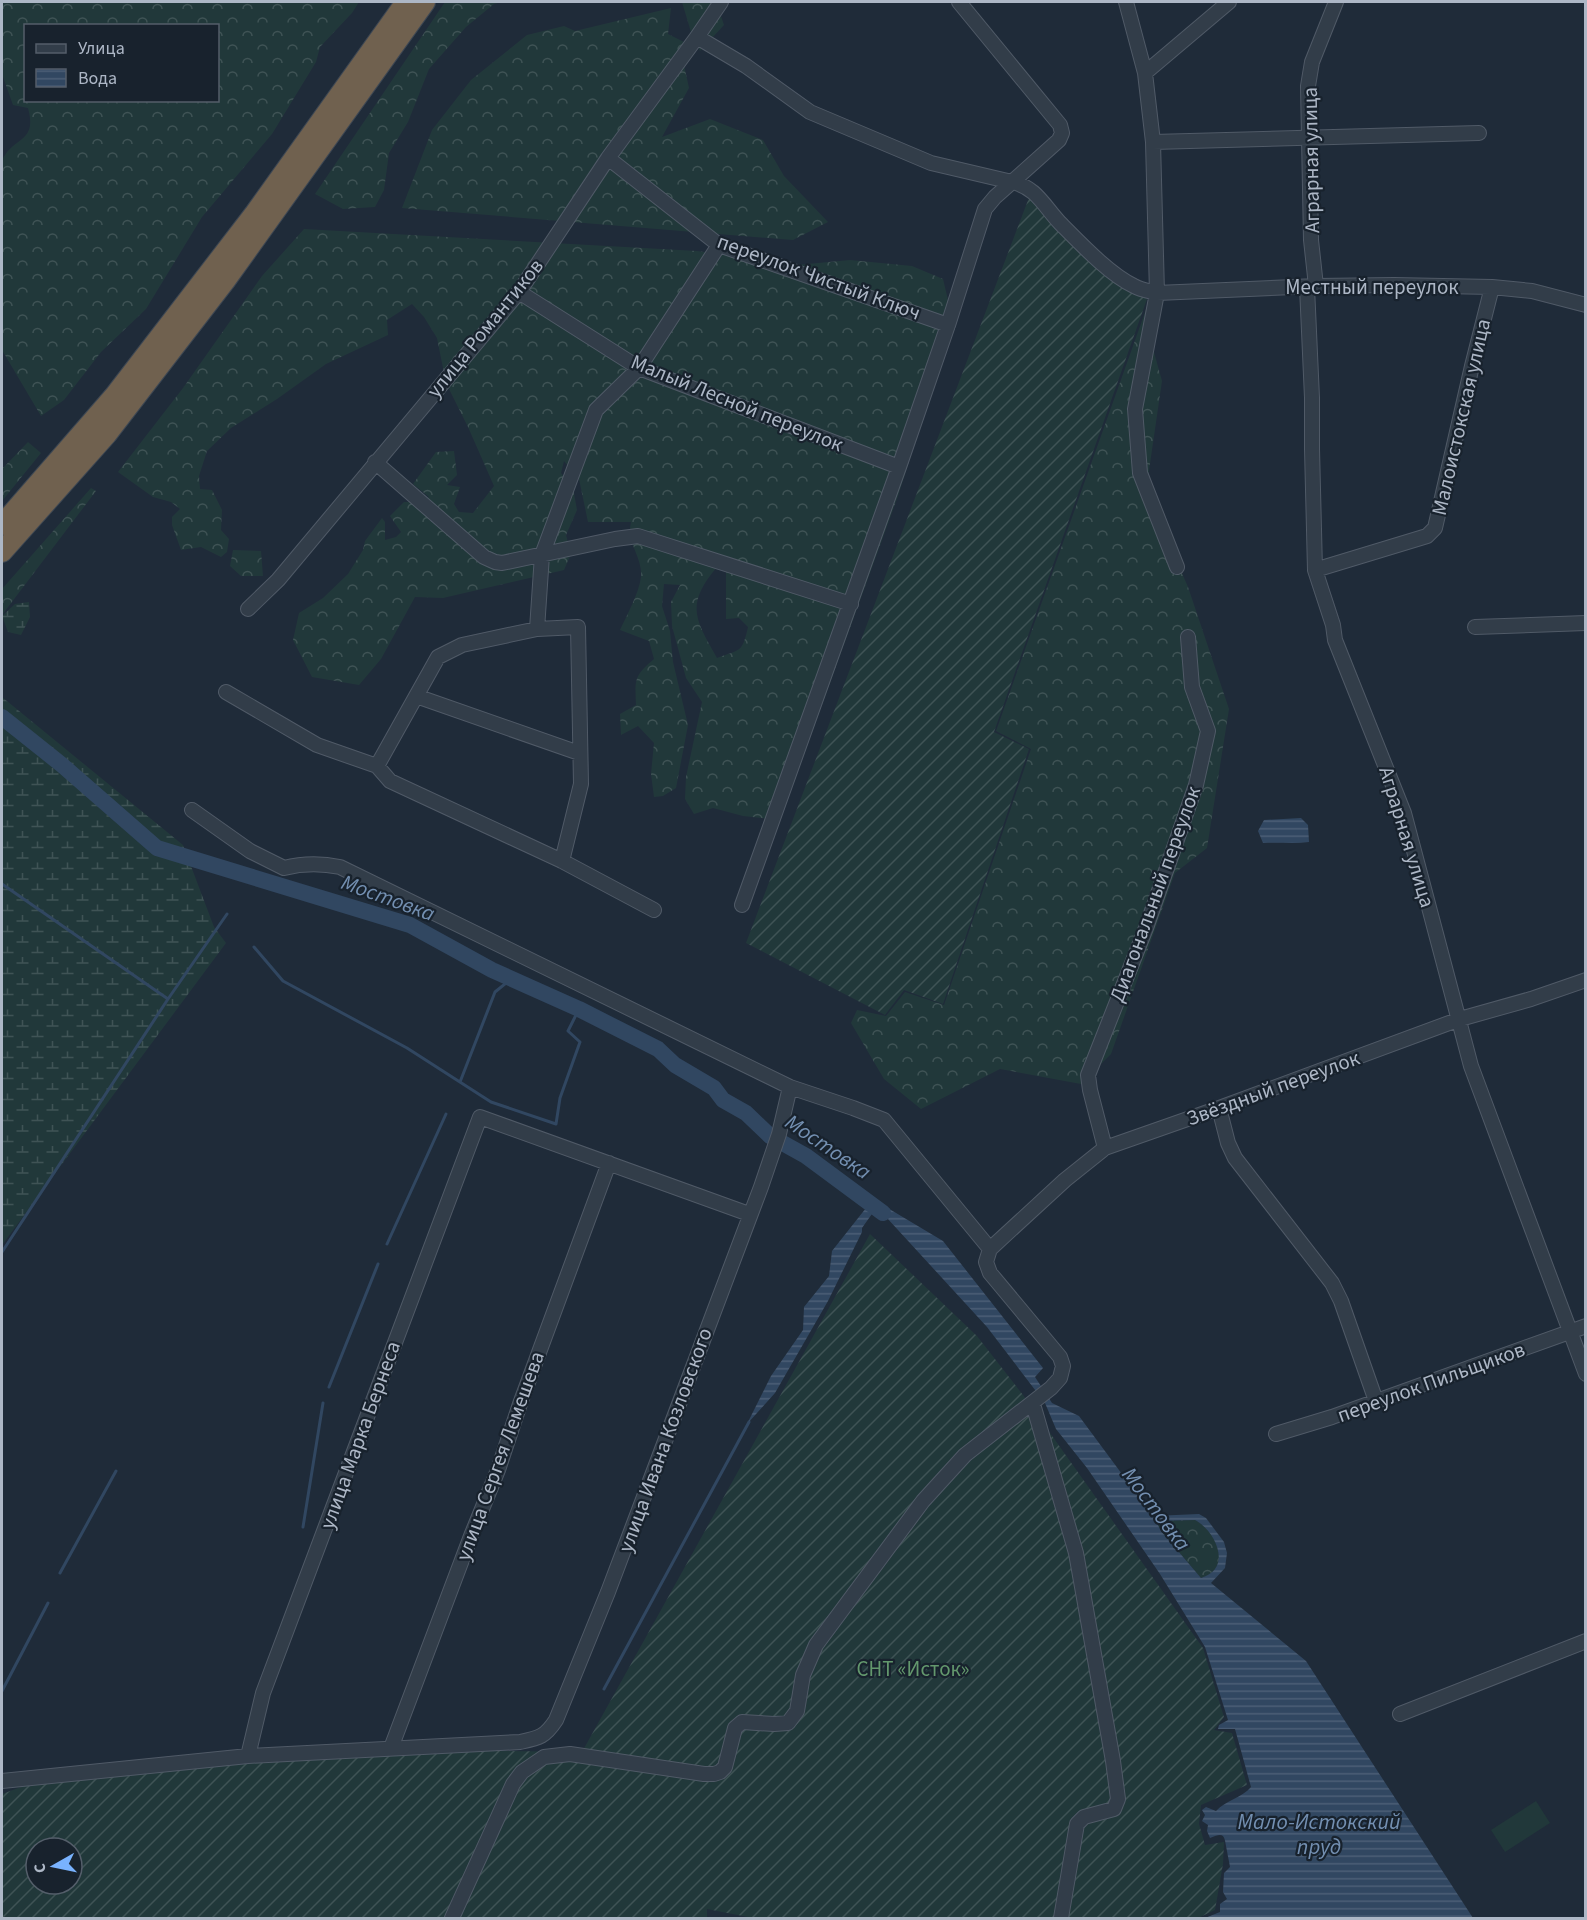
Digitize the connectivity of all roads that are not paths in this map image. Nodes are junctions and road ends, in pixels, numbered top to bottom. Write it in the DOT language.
graph roads {
  1 [pos="406,2"];
  2 [pos="425,2"];
  3 [pos="721,2"];
  4 [pos="959,2"];
  5 [pos="1126,2"];
  6 [pos="1229,2"];
  7 [pos="1336,2"];
  8 [pos="698,37"];
  9 [pos="1145,73"];
  10 [pos="1479,133"];
  11 [pos="1310,139"];
  12 [pos="1153,142"];
  13 [pos="608,158"];
  14 [pos="1012,182"];
  15 [pos="719,245"];
  16 [pos="1312,286"];
  17 [pos="1492,287"];
  18 [pos="519,292"];
  19 [pos="1157,293"];
  20 [pos="1586,305"];
  21 [pos="948,325"];
  22 [pos="639,368"];
  23 [pos="375,462"];
  24 [pos="899,467"];
  25 [pos="2,525"];
  26 [pos="2,552"];
  27 [pos="542,555"];
  28 [pos="1177,567"];
  29 [pos="1315,570"];
  30 [pos="851,604"];
  31 [pos="248,609"];
  32 [pos="1586,623"];
  33 [pos="1475,627"];
  34 [pos="537,629"];
  35 [pos="1188,637"];
  36 [pos="226,692"];
  37 [pos="416,696"];
  38 [pos="579,753"];
  39 [pos="377,766"];
  40 [pos="192,810"];
  41 [pos="562,861"];
  42 [pos="741,905"];
  43 [pos="654,910"];
  44 [pos="1586,980"];
  45 [pos="1460,1019"];
  46 [pos="790,1087"];
  47 [pos="1219,1108"];
  48 [pos="1105,1148"];
  49 [pos="609,1163"];
  50 [pos="749,1214"];
  51 [pos="990,1249"];
  52 [pos="1586,1326"];
  53 [pos="1570,1333"];
  54 [pos="1586,1374"];
  55 [pos="1036,1401"];
  56 [pos="1376,1401"];
  57 [pos="1276,1434"];
  58 [pos="1586,1641"];
  59 [pos="1400,1714"];
  60 [pos="391,1748"];
  61 [pos="248,1756"];
  62 [pos="2,1781"];
  63 [pos="452,1918"];
  64 [pos="1061,1918"];
  1 -- 25 [label="highway"];
  2 -- 26 [label="highway"];
  3 -- 8 [label="street, улица Романтиков"];
  4 -- 14 [label="street"];
  5 -- 9 [label="street"];
  6 -- 9 [label="street"];
  7 -- 11 [label="street, Аграрная улица"];
  8 -- 13 [label="street, улица Романтиков"];
  8 -- 14 [label="street"];
  9 -- 12 [label="street"];
  10 -- 11 [label="street"];
  11 -- 12 [label="street"];
  11 -- 16 [label="street, Аграрная улица"];
  12 -- 19 [label="street"];
  13 -- 15 [label="street, переулок Чистый Ключ"];
  13 -- 18 [label="street, улица Романтиков"];
  14 -- 19 [label="street"];
  14 -- 21 [label="street"];
  15 -- 21 [label="street, переулок Чистый Ключ"];
  15 -- 22 [label="street"];
  16 -- 17 [label="street, Местный переулок"];
  16 -- 19 [label="street, Местный переулок"];
  16 -- 29 [label="street, Аграрная улица"];
  17 -- 20 [label="street, Местный переулок"];
  17 -- 29 [label="street, Малоистокская улица"];
  18 -- 22 [label="street, Малый Лесной переулок"];
  18 -- 23 [label="street, улица Романтиков"];
  19 -- 28 [label="street"];
  21 -- 24 [label="street"];
  22 -- 24 [label="street, Малый Лесной переулок"];
  22 -- 27 [label="street"];
  23 -- 27 [label="street"];
  23 -- 31 [label="street, улица Романтиков"];
  24 -- 30 [label="street"];
  27 -- 30 [label="street"];
  27 -- 34 [label="street"];
  29 -- 45 [label="street, Аграрная улица"];
  30 -- 42 [label="street"];
  32 -- 33 [label="street"];
  34 -- 37 [label="street"];
  34 -- 38 [label="street"];
  35 -- 48 [label="street, Диагональный переулок"];
  36 -- 39 [label="street"];
  37 -- 38 [label="street"];
  37 -- 39 [label="street"];
  38 -- 41 [label="street"];
  39 -- 41 [label="street"];
  40 -- 46 [label="street"];
  41 -- 43 [label="street"];
  44 -- 45 [label="street, Звёздный переулок"];
  45 -- 47 [label="street, Звёздный переулок"];
  45 -- 53 [label="street, Аграрная улица"];
  46 -- 50 [label="street, улица Ивана Козловского"];
  46 -- 51 [label="street"];
  47 -- 48 [label="street, Звёздный переулок"];
  47 -- 56 [label="street"];
  48 -- 51 [label="street, Звёздный переулок"];
  49 -- 50 [label="street"];
  49 -- 60 [label="street, улица Сергея Лемешева"];
  49 -- 61 [label="street, улица Марка Бернеса"];
  50 -- 60 [label="street, улица Ивана Козловского"];
  51 -- 55 [label="street"];
  52 -- 53 [label="street, переулок Пильщиков"];
  53 -- 54 [label="street, Аграрная улица"];
  53 -- 56 [label="street, переулок Пильщиков"];
  55 -- 63 [label="street"];
  55 -- 64 [label="street"];
  56 -- 57 [label="street, переулок Пильщиков"];
  58 -- 59 [label="street"];
  60 -- 61 [label="street"];
  61 -- 62 [label="street"];
}
